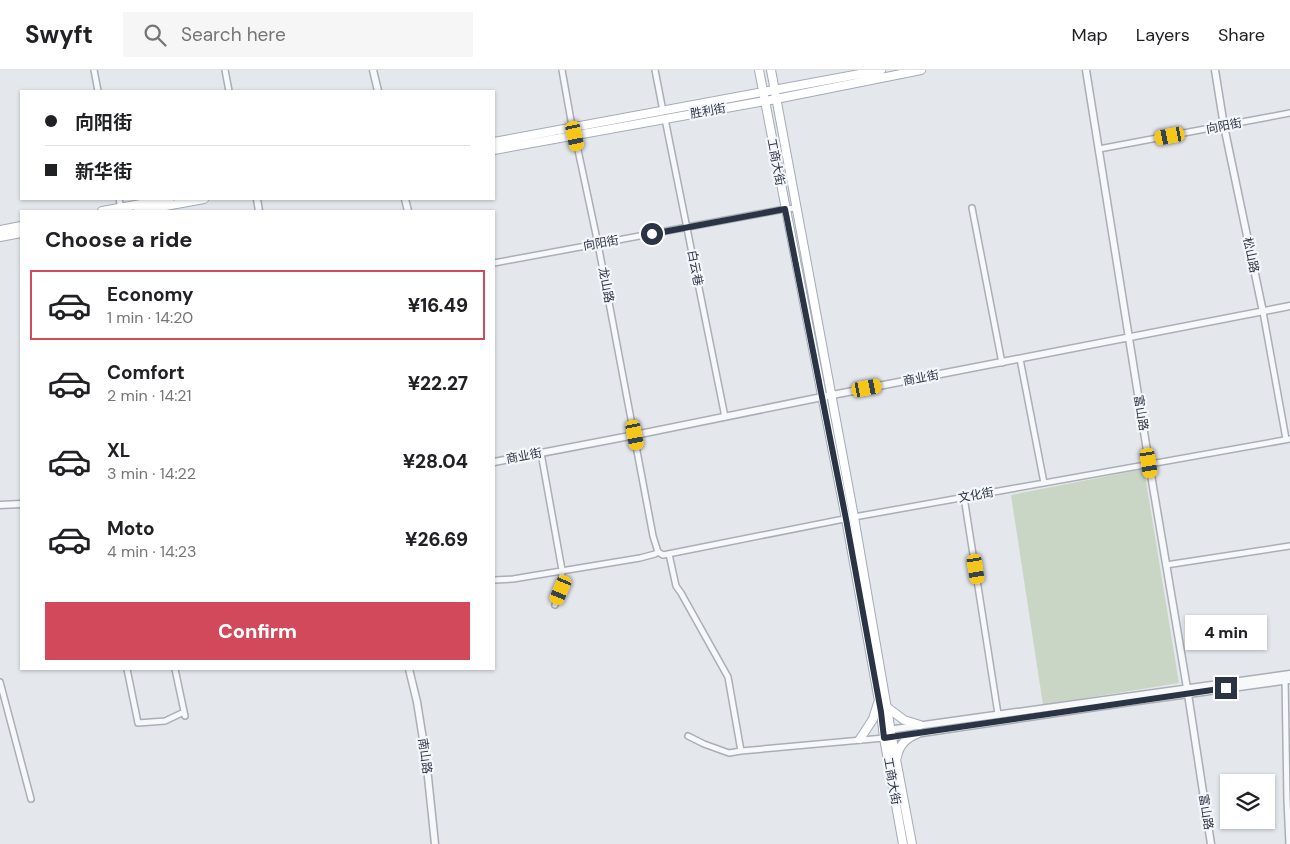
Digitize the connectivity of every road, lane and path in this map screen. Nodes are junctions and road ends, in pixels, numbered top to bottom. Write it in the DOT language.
graph roads {
  1 [pos="94,70"];
  2 [pos="224,70"];
  3 [pos="372,70"];
  4 [pos="562,70"];
  5 [pos="655,70"];
  6 [pos="759,70"];
  7 [pos="771,70"];
  8 [pos="881,70"];
  9 [pos="921,70"];
  10 [pos="1086,70"];
  11 [pos="1215,70"];
  12 [pos="98,90"];
  13 [pos="229,90"];
  14 [pos="378,90"];
  15 [pos="775,90"];
  16 [pos="763,92"];
  17 [pos="776,99"];
  18 [pos="764,100"];
  19 [pos="1290,113"];
  20 [pos="664,115"];
  21 [pos="572,126"];
  22 [pos="1224,126"];
  23 [pos="575,136"];
  24 [pos="495,142"];
  25 [pos="1099,149"];
  26 [pos="495,150"];
  27 [pos="119,200"];
  28 [pos="164,200"];
  29 [pos="198,200"];
  30 [pos="121,208"];
  31 [pos="797,208"];
  32 [pos="972,208"];
  33 [pos="785,209"];
  34 [pos="108,210"];
  35 [pos="144,210"];
  36 [pos="20,226"];
  37 [pos="687,227"];
  38 [pos="0,230"];
  39 [pos="20,233"];
  40 [pos="0,237"];
  41 [pos="598,244"];
  42 [pos="495,263"];
  43 [pos="1290,306"];
  44 [pos="1263,312"];
  45 [pos="1130,338"];
  46 [pos="1020,359"];
  47 [pos="1002,362"];
  48 [pos="832,395"];
  49 [pos="822,396"];
  50 [pos="725,417"];
  51 [pos="635,435"];
  52 [pos="1288,439"];
  53 [pos="541,453"];
  54 [pos="495,462"];
  55 [pos="1149,463"];
  56 [pos="1044,482"];
  57 [pos="964,497"];
  58 [pos="20,504"];
  59 [pos="0,505"];
  60 [pos="854,517"];
  61 [pos="846,519"];
  62 [pos="1290,546"];
  63 [pos="663,554"];
  64 [pos="1166,565"];
  65 [pos="562,570"];
  66 [pos="495,580"];
  67 [pos="555,605"];
  68 [pos="127,670"];
  69 [pos="176,670"];
  70 [pos="409,670"];
  71 [pos="1287,677"];
  72 [pos="0,682"];
  73 [pos="1187,691"];
  74 [pos="879,698"];
  75 [pos="888,708"];
  76 [pos="998,714"];
  77 [pos="920,725"];
  78 [pos="888,734"];
  79 [pos="917,734"];
  80 [pos="688,736"];
  81 [pos="860,739"];
  82 [pos="741,751"];
  83 [pos="897,761"];
  84 [pos="31,800"];
  85 [pos="1288,800"];
  86 [pos="435,844"];
  87 [pos="903,844"];
  88 [pos="912,844"];
  89 [pos="1211,844"];
  90 [pos="1289,844"];
  1 -- 12 [label="street"];
  2 -- 13 [label="street"];
  3 -- 14 [label="street"];
  4 -- 21 [label="street"];
  5 -- 20 [label="street, 白云巷"];
  6 -- 16 [label="main road, 工商大街"];
  7 -- 15 [label="main road, 工商大街"];
  8 -- 15 [label="main road, 胜利街"];
  9 -- 17 [label="main road, 胜利街"];
  10 -- 25 [label="street, 富山路"];
  11 -- 22 [label="street, 松山路"];
  15 -- 16 [label="main road, 胜利街"];
  15 -- 17 [label="main road, 工商大街"];
  16 -- 18 [label="main road, 工商大街"];
  16 -- 20 [label="main road, 胜利街"];
  17 -- 18 [label="main road, 胜利街"];
  17 -- 31 [label="main road, 工商大街"];
  18 -- 20 [label="main road, 胜利街"];
  18 -- 33 [label="main road, 工商大街"];
  19 -- 22 [label="street, 向阳街"];
  20 -- 21 [label="main road, 胜利街"];
  20 -- 23 [label="main road, 胜利街"];
  20 -- 37 [label="street, 白云巷"];
  21 -- 24 [label="main road, 胜利街"];
  22 -- 25 [label="street, 向阳街"];
  22 -- 44 [label="street, 松山路"];
  23 -- 26 [label="main road, 胜利街"];
  23 -- 41 [label="street, 龙山路"];
  25 -- 45 [label="street, 富山路"];
  27 -- 30 [label="street"];
  28 -- 30 [label="main road"];
  29 -- 35 [label="main road"];
  30 -- 34 [label="main road"];
  31 -- 33 [label="street, 向阳街"];
  31 -- 48 [label="main road, 工商大街"];
  32 -- 47 [label="street"];
  33 -- 37 [label="street, 向阳街"];
  33 -- 49 [label="main road, 工商大街"];
  36 -- 38 [label="main road"];
  37 -- 41 [label="street, 向阳街"];
  37 -- 50 [label="street, 白云巷"];
  39 -- 40 [label="main road"];
  41 -- 42 [label="street, 向阳街"];
  41 -- 51 [label="street, 龙山路"];
  43 -- 44 [label="street, 商业街"];
  44 -- 45 [label="street, 商业街"];
  44 -- 52 [label="street, 松山路"];
  45 -- 46 [label="street, 商业街"];
  45 -- 55 [label="street, 富山路"];
  46 -- 47 [label="street, 商业街"];
  46 -- 56 [label="street"];
  47 -- 48 [label="street, 商业街"];
  48 -- 49 [label="street, 商业街"];
  48 -- 60 [label="main road, 工商大街"];
  49 -- 50 [label="street, 商业街"];
  49 -- 61 [label="main road, 工商大街"];
  50 -- 51 [label="street, 商业街"];
  51 -- 53 [label="street, 商业街"];
  51 -- 63 [label="street, 龙山路"];
  52 -- 55 [label="street, 文化街"];
  53 -- 54 [label="street, 商业街"];
  53 -- 65 [label="street"];
  55 -- 56 [label="street, 文化街"];
  55 -- 64 [label="street, 富山路"];
  56 -- 57 [label="street, 文化街"];
  57 -- 60 [label="street, 文化街"];
  57 -- 76 [label="street"];
  58 -- 59 [label="street"];
  60 -- 61 [label="street, 文化街"];
  60 -- 75 [label="main road, 工商大街"];
  61 -- 63 [label="street, 文化街"];
  61 -- 74 [label="main road, 工商大街"];
  62 -- 64 [label="street"];
  63 -- 65 [label="street, 文化街"];
  63 -- 82 [label="street, 龙山路"];
  64 -- 73 [label="street, 富山路"];
  65 -- 66 [label="street, 文化街"];
  65 -- 67 [label="street"];
  68 -- 69 [label="street"];
  70 -- 86 [label="street, 南山路"];
  71 -- 73 [label="street"];
  71 -- 85 [label="street"];
  72 -- 84 [label="street"];
  73 -- 76 [label="street"];
  73 -- 79 [label="street"];
  73 -- 89 [label="street, 富山路"];
  74 -- 78 [label="main road, 工商大街"];
  74 -- 81 [label="main road"];
  75 -- 77 [label="main road"];
  75 -- 78 [label="main road, 工商大街"];
  76 -- 77 [label="street"];
  77 -- 78 [label="street"];
  78 -- 79 [label="street"];
  78 -- 81 [label="street"];
  78 -- 83 [label="main road, 工商大街"];
  78 -- 87 [label="main road, 工商大街"];
  79 -- 83 [label="main road"];
  80 -- 82 [label="street"];
  81 -- 82 [label="street"];
  83 -- 88 [label="main road, 工商大街"];
  85 -- 90 [label="street"];
}
